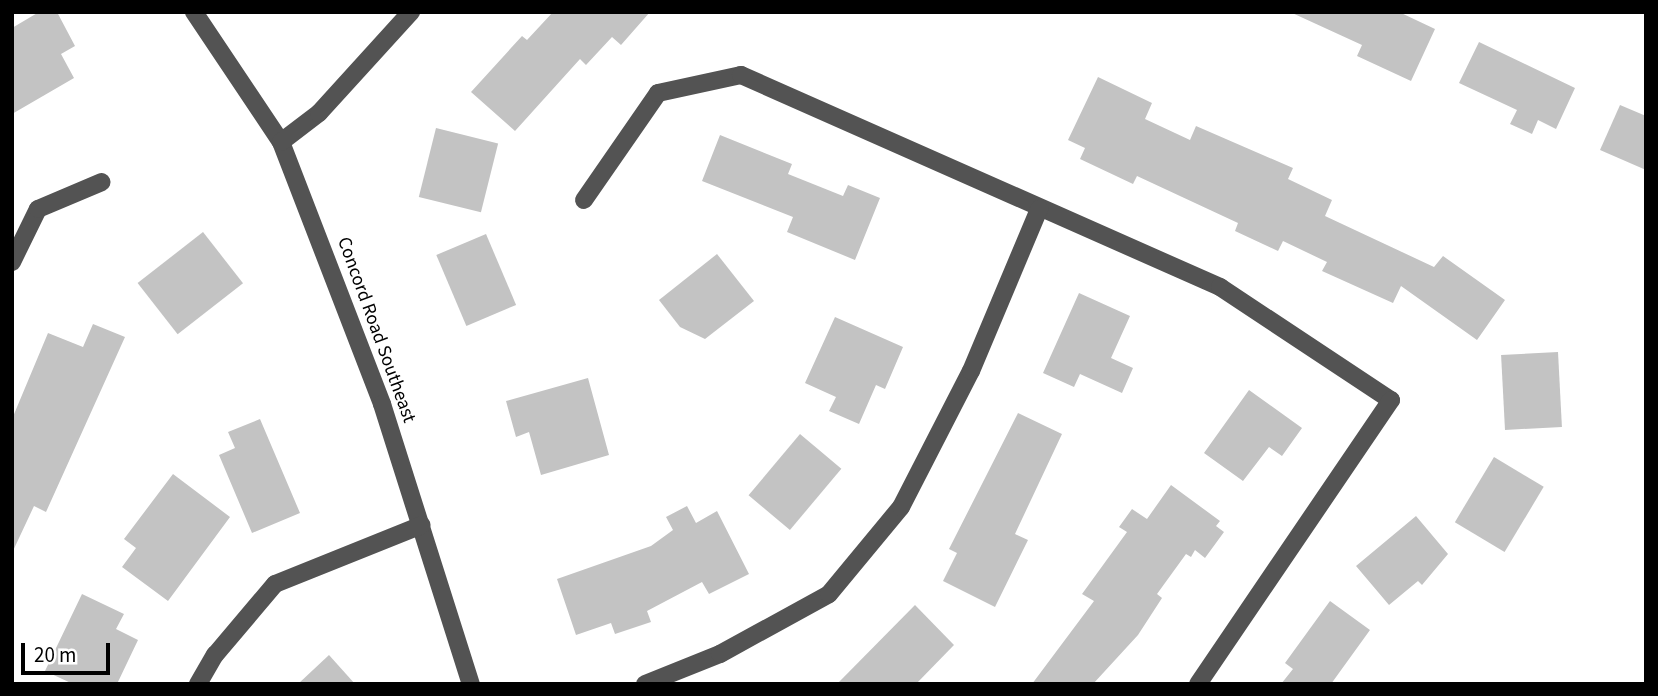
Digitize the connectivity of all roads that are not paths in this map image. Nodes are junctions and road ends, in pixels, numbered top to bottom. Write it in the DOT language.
graph roads {
  1 [pos="194,12"];
  2 [pos="411,12"];
  3 [pos="281,142"];
  4 [pos="102,182"];
  5 [pos="584,200"];
  6 [pos="1039,209"];
  7 [pos="12,262"];
  8 [pos="422,525"];
  9 [pos="198,684"];
  10 [pos="471,684"];
  11 [pos="645,684"];
  12 [pos="1198,684"];
  1 -- 3 [label="street, Concord Road Southeast"];
  2 -- 3 [label="street"];
  3 -- 8 [label="street, Concord Road Southeast"];
  4 -- 7 [label="street"];
  5 -- 6 [label="street"];
  6 -- 11 [label="street"];
  6 -- 12 [label="street"];
  8 -- 9 [label="street"];
  8 -- 10 [label="street, Concord Road Southeast"];
}
